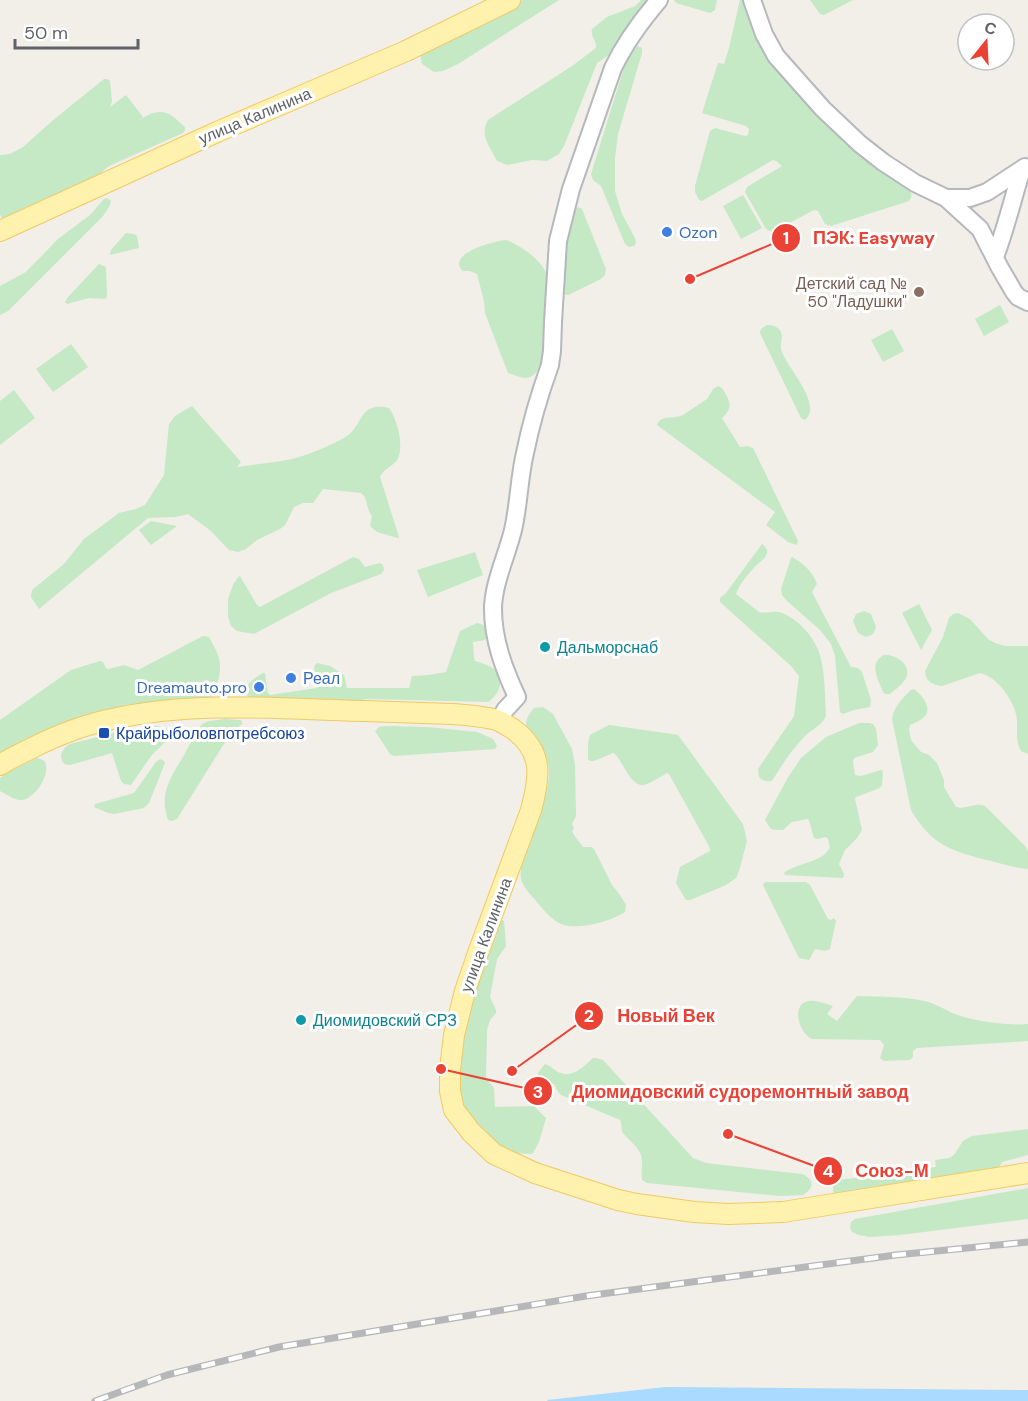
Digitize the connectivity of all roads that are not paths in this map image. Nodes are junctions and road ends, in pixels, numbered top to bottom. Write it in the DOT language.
graph roads {
  1 [pos="510,0"];
  2 [pos="659,0"];
  3 [pos="752,0"];
  4 [pos="1025,167"];
  5 [pos="946,198"];
  6 [pos="0,231"];
  7 [pos="995,257"];
  8 [pos="1028,302"];
  9 [pos="499,721"];
  10 [pos="0,765"];
  11 [pos="1028,1173"];
  1 -- 6 [label="main road, улица Калинина"];
  2 -- 9 [label="street"];
  3 -- 5 [label="street"];
  4 -- 5 [label="street"];
  4 -- 7 [label="street"];
  5 -- 7 [label="street"];
  7 -- 8 [label="street"];
  9 -- 10 [label="main road, улица Калинина"];
  9 -- 11 [label="main road, улица Калинина"];
}
